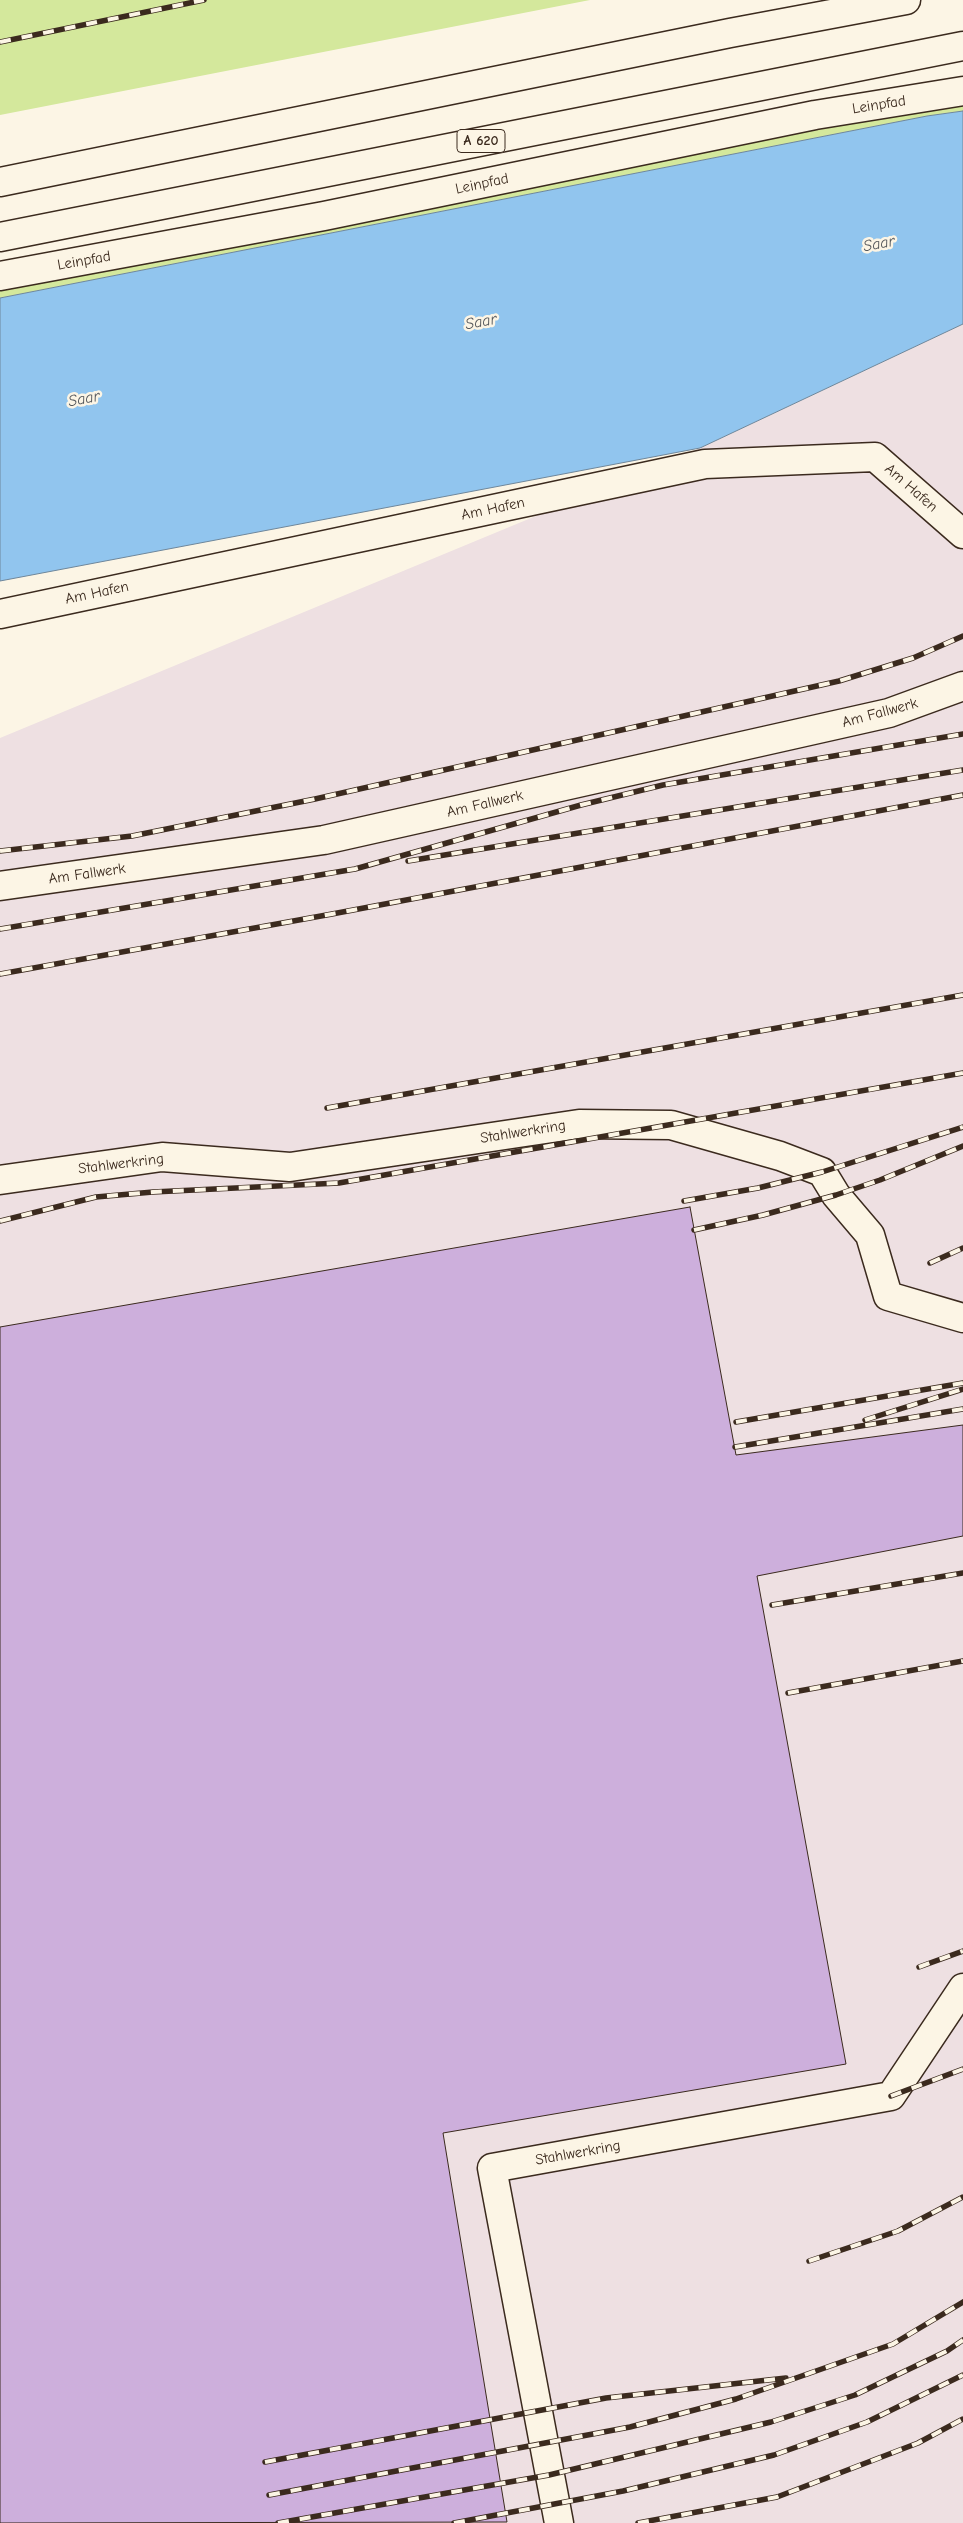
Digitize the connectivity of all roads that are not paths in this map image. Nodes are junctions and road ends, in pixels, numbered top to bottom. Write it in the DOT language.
graph roads {
  1 [pos="906,0"];
  2 [pos="963,46"];
  3 [pos="963,91"];
  4 [pos="0,182"];
  5 [pos="0,237"];
  6 [pos="0,276"];
  7 [pos="963,534"];
  8 [pos="0,614"];
  9 [pos="963,686"];
  10 [pos="0,886"];
  11 [pos="0,1180"];
  12 [pos="963,1318"];
  13 [pos="963,1988"];
  14 [pos="559,2523"];
  1 -- 4 [label="main road"];
  2 -- 5 [label="main road, A 620"];
  3 -- 6 [label="main road, Leinpfad"];
  7 -- 8 [label="main road, Am Hafen"];
  9 -- 10 [label="main road, Am Fallwerk"];
  11 -- 12 [label="main road, Stahlwerkring"];
  13 -- 14 [label="main road, Stahlwerkring"];
}
